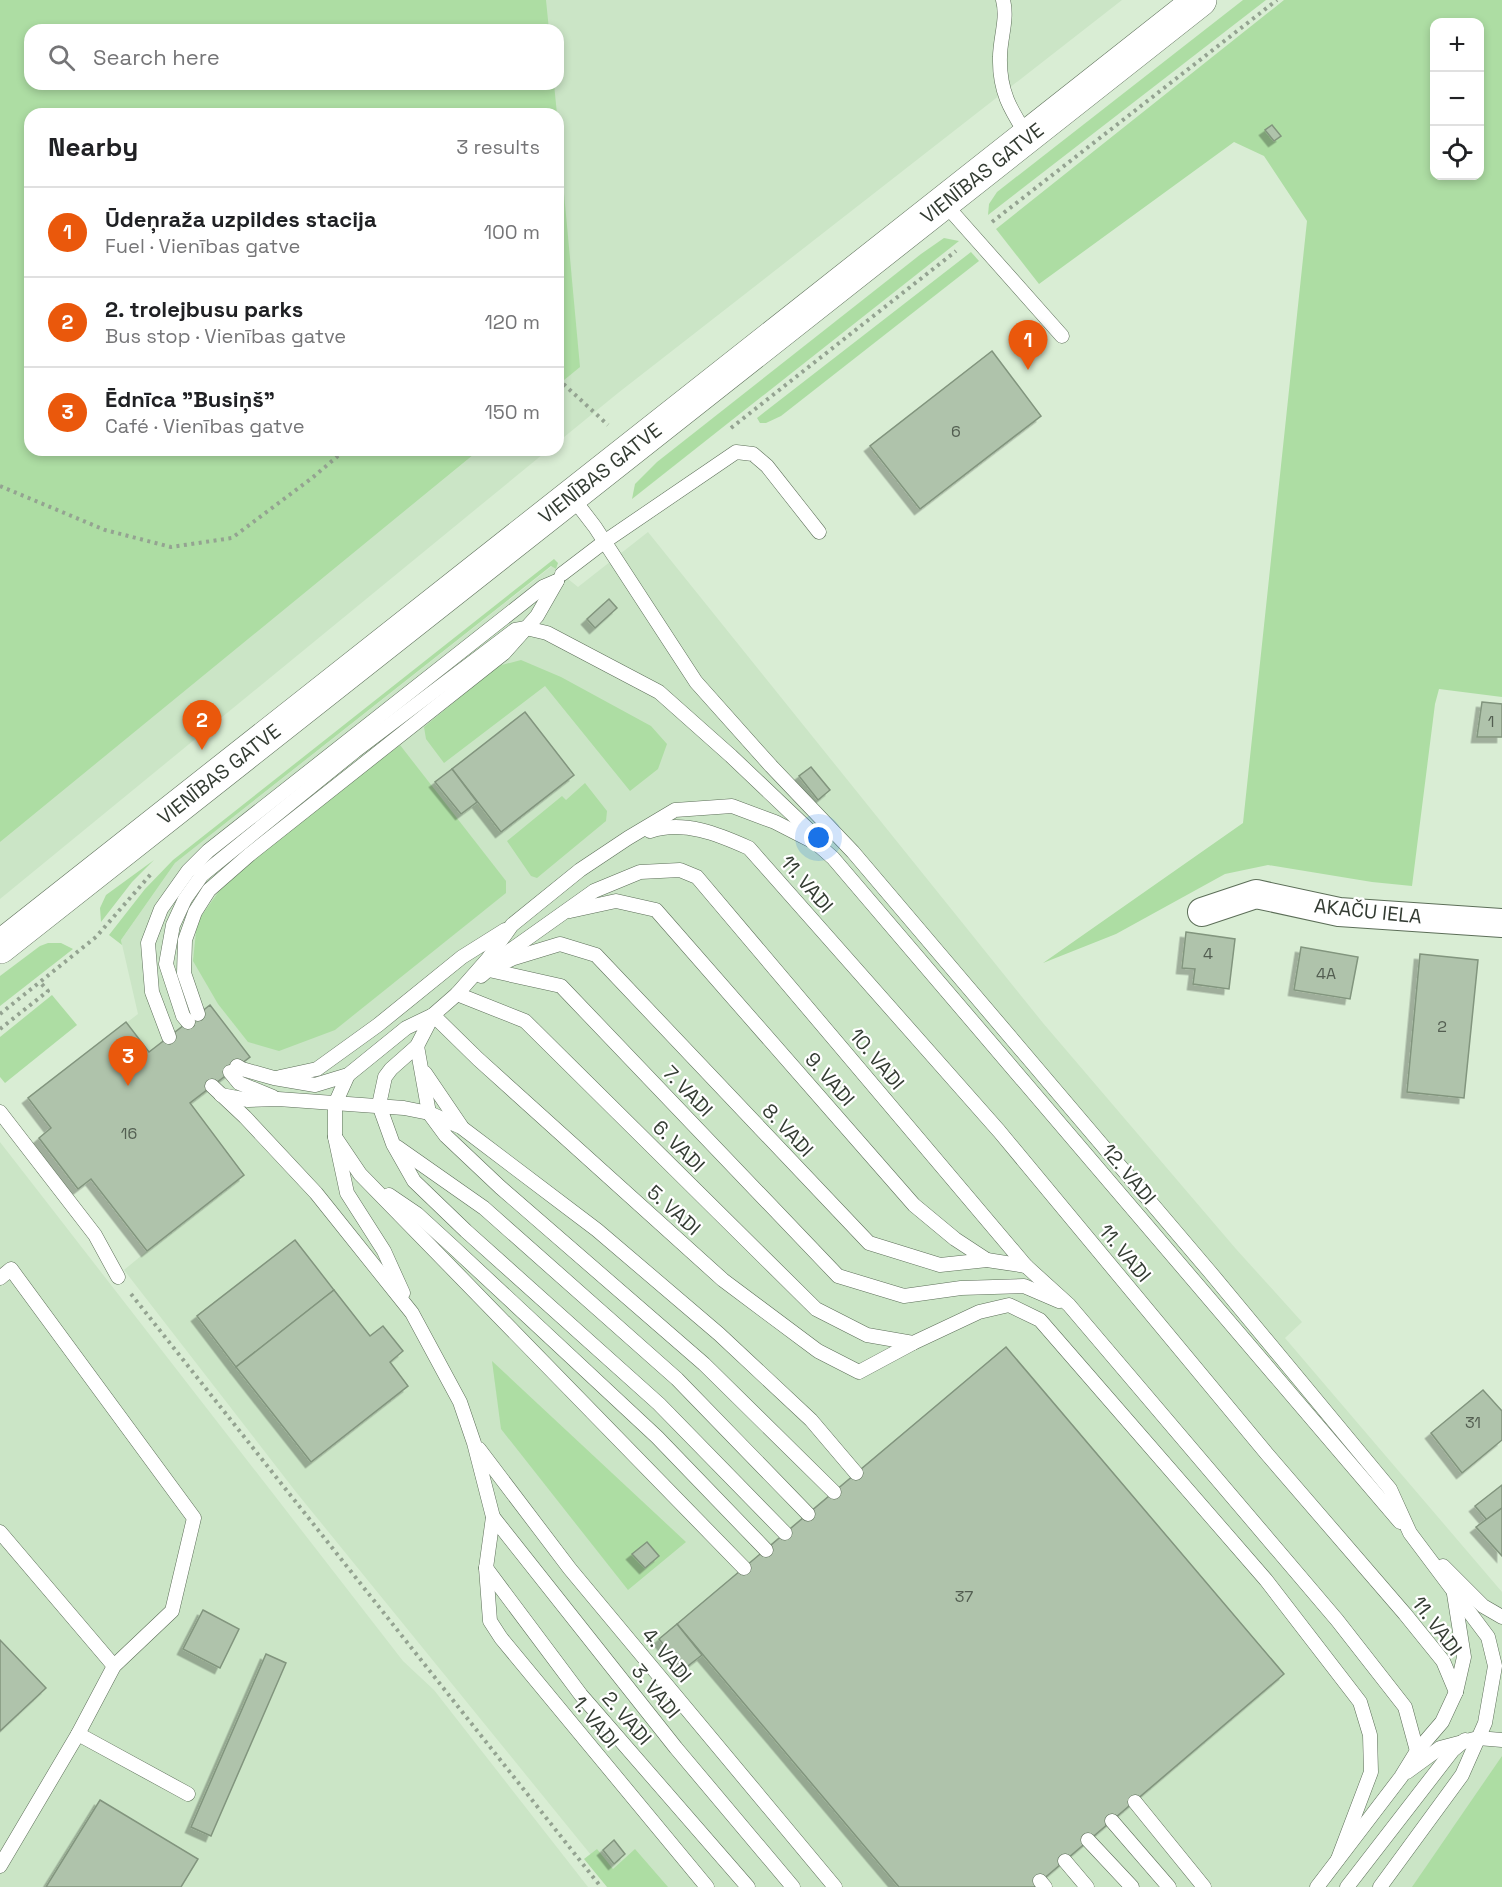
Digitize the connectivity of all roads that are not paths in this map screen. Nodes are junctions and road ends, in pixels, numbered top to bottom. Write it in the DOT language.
graph roads {
  1 [pos="1003,0"];
  2 [pos="1200,0"];
  3 [pos="1028,137"];
  4 [pos="944,203"];
  5 [pos="1062,336"];
  6 [pos="572,497"];
  7 [pos="819,532"];
  8 [pos="604,542"];
  9 [pos="562,574"];
  10 [pos="526,628"];
  11 [pos="628,838"];
  12 [pos="816,843"];
  13 [pos="1202,912"];
  14 [pos="564,913"];
  15 [pos="1502,923"];
  16 [pos="512,925"];
  17 [pos="0,947"];
  18 [pos="489,970"];
  19 [pos="457,994"];
  20 [pos="433,1015"];
  21 [pos="193,1018"];
  22 [pos="169,1037"];
  23 [pos="417,1046"];
  24 [pos="422,1068"];
  25 [pos="348,1075"];
  26 [pos="274,1078"];
  27 [pos="278,1099"];
  28 [pos="335,1104"];
  29 [pos="379,1105"];
  30 [pos="0,1112"];
  31 [pos="429,1113"];
  32 [pos="461,1127"];
  33 [pos="335,1137"];
  34 [pos="393,1144"];
  35 [pos="360,1174"];
  36 [pos="987,1260"];
  37 [pos="1026,1266"];
  38 [pos="118,1277"];
  39 [pos="0,1278"];
  40 [pos="1069,1305"];
  41 [pos="412,1313"];
  42 [pos="913,1343"];
  43 [pos="474,1443"];
  44 [pos="856,1473"];
  45 [pos="834,1492"];
  46 [pos="808,1514"];
  47 [pos="493,1517"];
  48 [pos="0,1532"];
  49 [pos="785,1533"];
  50 [pos="1410,1533"];
  51 [pos="766,1550"];
  52 [pos="486,1568"];
  53 [pos="744,1568"];
  54 [pos="1454,1592"];
  55 [pos="1502,1617"];
  56 [pos="114,1666"];
  57 [pos="1456,1692"];
  58 [pos="78,1734"];
  59 [pos="1472,1739"];
  60 [pos="1502,1740"];
  61 [pos="1417,1751"];
  62 [pos="1401,1777"];
  63 [pos="188,1794"];
  64 [pos="1135,1802"];
  65 [pos="1112,1821"];
  66 [pos="1089,1840"];
  67 [pos="1338,1859"];
  68 [pos="1065,1861"];
  69 [pos="0,1866"];
  70 [pos="706,1887"];
  71 [pos="748,1887"];
  72 [pos="793,1887"];
  73 [pos="835,1887"];
  74 [pos="1087,1887"];
  75 [pos="1132,1887"];
  76 [pos="1169,1887"];
  77 [pos="1204,1887"];
  78 [pos="1317,1887"];
  79 [pos="1347,1887"];
  80 [pos="1380,1887"];
  1 -- 3 [label="lane"];
  2 -- 3 [label="main road, VIENĪBAS GATVE"];
  3 -- 4 [label="main road, VIENĪBAS GATVE"];
  4 -- 5 [label="lane"];
  4 -- 6 [label="main road, VIENĪBAS GATVE"];
  6 -- 8 [label="lane"];
  6 -- 17 [label="main road, VIENĪBAS GATVE"];
  7 -- 8 [label="lane"];
  8 -- 9 [label="lane"];
  8 -- 50 [label="lane"];
  10 -- 12 [label="lane"];
  10 -- 21 [label="lane"];
  10 -- 22 [label="lane"];
  11 -- 12 [label="lane"];
  11 -- 16 [label="lane"];
  11 -- 57 [label="lane, 11. VADI"];
  12 -- 50 [label="lane, 12. VADI"];
  13 -- 15 [label="street, AKAČU IELA"];
  14 -- 18 [label="lane"];
  14 -- 36 [label="lane, 9. VADI"];
  14 -- 37 [label="lane, 10. VADI"];
  16 -- 19 [label="lane"];
  16 -- 26 [label="lane"];
  18 -- 19 [label="lane"];
  18 -- 36 [label="lane, 8. VADI"];
  18 -- 40 [label="lane, 7. VADI"];
  19 -- 20 [label="lane"];
  19 -- 42 [label="lane, 6. VADI"];
  20 -- 23 [label="lane"];
  20 -- 25 [label="lane"];
  20 -- 42 [label="lane, 5. VADI"];
  23 -- 24 [label="lane"];
  23 -- 29 [label="lane"];
  24 -- 31 [label="lane"];
  24 -- 32 [label="lane"];
  25 -- 26 [label="lane"];
  25 -- 28 [label="lane"];
  26 -- 27 [label="lane"];
  27 -- 28 [label="lane"];
  27 -- 41 [label="lane"];
  28 -- 29 [label="lane"];
  28 -- 33 [label="lane"];
  29 -- 31 [label="lane"];
  29 -- 34 [label="lane"];
  30 -- 38 [label="lane"];
  31 -- 32 [label="lane"];
  31 -- 45 [label="lane"];
  32 -- 44 [label="lane"];
  33 -- 35 [label="lane"];
  33 -- 41 [label="lane"];
  34 -- 46 [label="lane"];
  34 -- 49 [label="lane"];
  35 -- 51 [label="lane"];
  35 -- 53 [label="lane"];
  36 -- 37 [label="lane"];
  37 -- 40 [label="lane, 10. VADI"];
  39 -- 56 [label="lane"];
  40 -- 61 [label="lane, 10. VADI"];
  41 -- 43 [label="lane"];
  42 -- 67 [label="lane"];
  43 -- 47 [label="lane"];
  43 -- 73 [label="lane, 4. VADI"];
  47 -- 52 [label="lane, 1. VADI"];
  47 -- 72 [label="lane, 3. VADI"];
  48 -- 56 [label="lane"];
  50 -- 54 [label="lane"];
  50 -- 55 [label="lane"];
  52 -- 70 [label="lane, 1. VADI"];
  52 -- 71 [label="lane, 2. VADI"];
  54 -- 57 [label="lane"];
  54 -- 59 [label="lane"];
  56 -- 58 [label="lane"];
  57 -- 61 [label="lane"];
  58 -- 63 [label="lane"];
  58 -- 69 [label="lane"];
  59 -- 60 [label="lane"];
  59 -- 62 [label="lane"];
  59 -- 79 [label="lane"];
  59 -- 80 [label="lane"];
  61 -- 62 [label="lane"];
  62 -- 67 [label="lane"];
  64 -- 77 [label="lane"];
  65 -- 76 [label="lane"];
  66 -- 75 [label="lane"];
  67 -- 78 [label="lane"];
  68 -- 74 [label="lane"];
}
